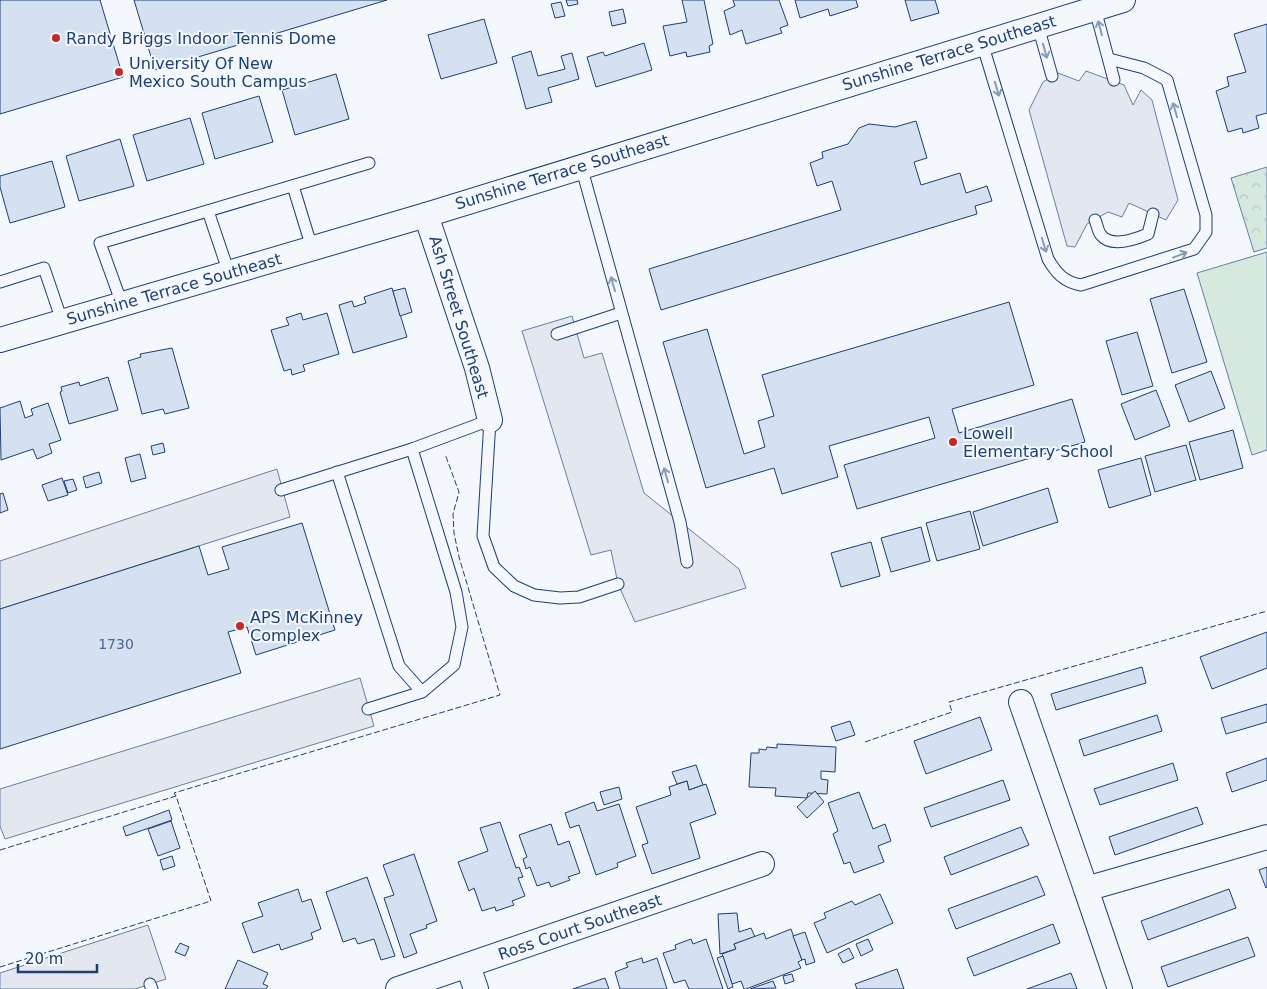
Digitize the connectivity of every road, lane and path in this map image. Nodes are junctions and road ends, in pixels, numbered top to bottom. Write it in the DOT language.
graph roads {
  1 [pos="1123,0"];
  2 [pos="1095,9"];
  3 [pos="1038,26"];
  4 [pos="982,43"];
  5 [pos="1109,59"];
  6 [pos="1052,76"];
  7 [pos="1114,80"];
  8 [pos="368,163"];
  9 [pos="580,166"];
  10 [pos="293,186"];
  11 [pos="208,211"];
  12 [pos="1152,214"];
  13 [pos="426,215"];
  14 [pos="1095,220"];
  15 [pos="312,248"];
  16 [pos="229,272"];
  17 [pos="0,282"];
  18 [pos="122,304"];
  19 [pos="621,313"];
  20 [pos="62,321"];
  21 [pos="557,334"];
  22 [pos="0,340"];
  23 [pos="490,420"];
  24 [pos="412,449"];
  25 [pos="337,472"];
  26 [pos="281,490"];
  27 [pos="687,562"];
  28 [pos="618,584"];
  29 [pos="422,692"];
  30 [pos="1021,702"];
  31 [pos="368,709"];
  32 [pos="1267,838"];
  33 [pos="762,864"];
  34 [pos="1086,889"];
  35 [pos="468,966"];
  36 [pos="398,989"];
  37 [pos="476,989"];
  38 [pos="1120,989"];
  1 -- 2 [label="street, Sunshine Terrace Southeast"];
  2 -- 3 [label="street, Sunshine Terrace Southeast"];
  5 -- 2 [label="lane, one-way"];
  3 -- 4 [label="street, Sunshine Terrace Southeast"];
  3 -- 6 [label="lane, one-way"];
  4 -- 5 [label="lane, one-way"];
  4 -- 9 [label="street, Sunshine Terrace Southeast"];
  5 -- 7 [label="lane"];
  8 -- 10 [label="lane"];
  9 -- 13 [label="street, Sunshine Terrace Southeast"];
  19 -- 9 [label="lane, one-way"];
  10 -- 11 [label="lane"];
  10 -- 15 [label="lane"];
  11 -- 16 [label="lane"];
  11 -- 18 [label="lane"];
  12 -- 14 [label="lane"];
  13 -- 15 [label="street, Sunshine Terrace Southeast"];
  13 -- 23 [label="street, Ash Street Southeast"];
  15 -- 16 [label="street, Sunshine Terrace Southeast"];
  16 -- 18 [label="street, Sunshine Terrace Southeast"];
  17 -- 20 [label="lane"];
  18 -- 20 [label="street, Sunshine Terrace Southeast"];
  19 -- 21 [label="lane"];
  27 -- 19 [label="lane, one-way"];
  20 -- 22 [label="street, Sunshine Terrace Southeast"];
  23 -- 24 [label="lane"];
  23 -- 28 [label="lane"];
  24 -- 25 [label="lane"];
  24 -- 29 [label="lane"];
  25 -- 26 [label="lane"];
  25 -- 29 [label="lane"];
  29 -- 31 [label="lane"];
  30 -- 34 [label="street"];
  32 -- 34 [label="street"];
  33 -- 35 [label="street, Ross Court Southeast"];
  34 -- 38 [label="street"];
  35 -- 36 [label="street, Ross Court Southeast"];
  35 -- 37 [label="street"];
}
